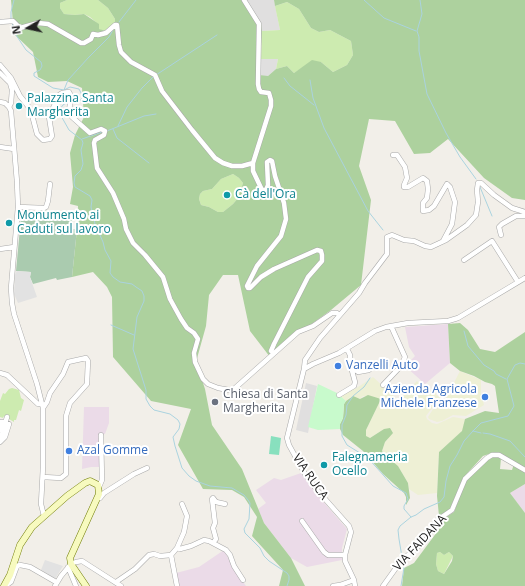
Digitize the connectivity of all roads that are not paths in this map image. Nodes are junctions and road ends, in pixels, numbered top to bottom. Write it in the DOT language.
graph roads {
  1 [pos="244,0"];
  2 [pos="0,22"];
  3 [pos="0,65"];
  4 [pos="0,73"];
  5 [pos="12,96"];
  6 [pos="2,103"];
  7 [pos="9,107"];
  8 [pos="0,147"];
  9 [pos="14,149"];
  10 [pos="393,155"];
  11 [pos="253,163"];
  12 [pos="50,184"];
  13 [pos="18,207"];
  14 [pos="525,212"];
  15 [pos="525,216"];
  16 [pos="501,235"];
  17 [pos="443,241"];
  18 [pos="14,247"];
  19 [pos="0,248"];
  20 [pos="464,260"];
  21 [pos="525,278"];
  22 [pos="518,282"];
  23 [pos="339,315"];
  24 [pos="391,326"];
  25 [pos="346,349"];
  26 [pos="274,353"];
  27 [pos="351,367"];
  28 [pos="304,369"];
  29 [pos="369,370"];
  30 [pos="0,373"];
  31 [pos="383,385"];
  32 [pos="339,395"];
  33 [pos="42,406"];
  34 [pos="0,430"];
  35 [pos="101,435"];
  36 [pos="0,442"];
  37 [pos="147,468"];
  38 [pos="525,470"];
  39 [pos="43,477"];
  40 [pos="99,487"];
  41 [pos="96,498"];
  42 [pos="182,504"];
  43 [pos="225,504"];
  44 [pos="46,514"];
  45 [pos="302,521"];
  46 [pos="213,543"];
  47 [pos="177,548"];
  48 [pos="171,555"];
  49 [pos="345,555"];
  50 [pos="69,565"];
  51 [pos="243,580"];
  52 [pos="354,580"];
  53 [pos="116,582"];
  54 [pos="56,585"];
  55 [pos="4,586"];
  56 [pos="76,586"];
  57 [pos="86,586"];
  58 [pos="121,586"];
  59 [pos="177,586"];
  60 [pos="333,586"];
  61 [pos="355,586"];
  62 [pos="383,586"];
  1 -- 11 [label="street"];
  2 -- 11 [label="street"];
  3 -- 26 [label="street"];
  4 -- 5 [label="street"];
  5 -- 6 [label="street"];
  5 -- 7 [label="street"];
  6 -- 7 [label="street"];
  7 -- 9 [label="street"];
  8 -- 9 [label="street"];
  9 -- 13 [label="street"];
  10 -- 17 [label="street"];
  11 -- 26 [label="street"];
  12 -- 13 [label="street"];
  13 -- 18 [label="street"];
  14 -- 17 [label="street"];
  15 -- 16 [label="street"];
  17 -- 23 [label="street, VIA RUCA"];
  18 -- 19 [label="street"];
  18 -- 33 [label="street"];
  20 -- 22 [label="street"];
  21 -- 22 [label="street"];
  22 -- 24 [label="street"];
  23 -- 26 [label="street"];
  23 -- 28 [label="street, VIA RUCA"];
  24 -- 25 [label="street"];
  24 -- 31 [label="street"];
  25 -- 27 [label="street"];
  25 -- 28 [label="street"];
  27 -- 29 [label="street"];
  27 -- 32 [label="street"];
  28 -- 49 [label="street, VIA RUCA"];
  30 -- 33 [label="street"];
  33 -- 39 [label="street"];
  33 -- 39 [label="street"];
  34 -- 36 [label="street"];
  35 -- 40 [label="street"];
  37 -- 41 [label="street"];
  38 -- 62 [label="street, VIA FAIDANA"];
  39 -- 44 [label="street"];
  40 -- 41 [label="main road"];
  40 -- 44 [label="main road"];
  41 -- 50 [label="main road"];
  42 -- 47 [label="street"];
  43 -- 46 [label="street"];
  44 -- 55 [label="main road"];
  45 -- 49 [label="street"];
  46 -- 47 [label="street"];
  46 -- 51 [label="street"];
  47 -- 48 [label="street"];
  48 -- 53 [label="street"];
  48 -- 59 [label="street"];
  49 -- 52 [label="street"];
  50 -- 53 [label="street"];
  50 -- 54 [label="street"];
  50 -- 56 [label="street"];
  50 -- 57 [label="main road"];
  52 -- 60 [label="street"];
  52 -- 61 [label="street"];
  53 -- 58 [label="street"];
  54 -- 55 [label="street"];
}
